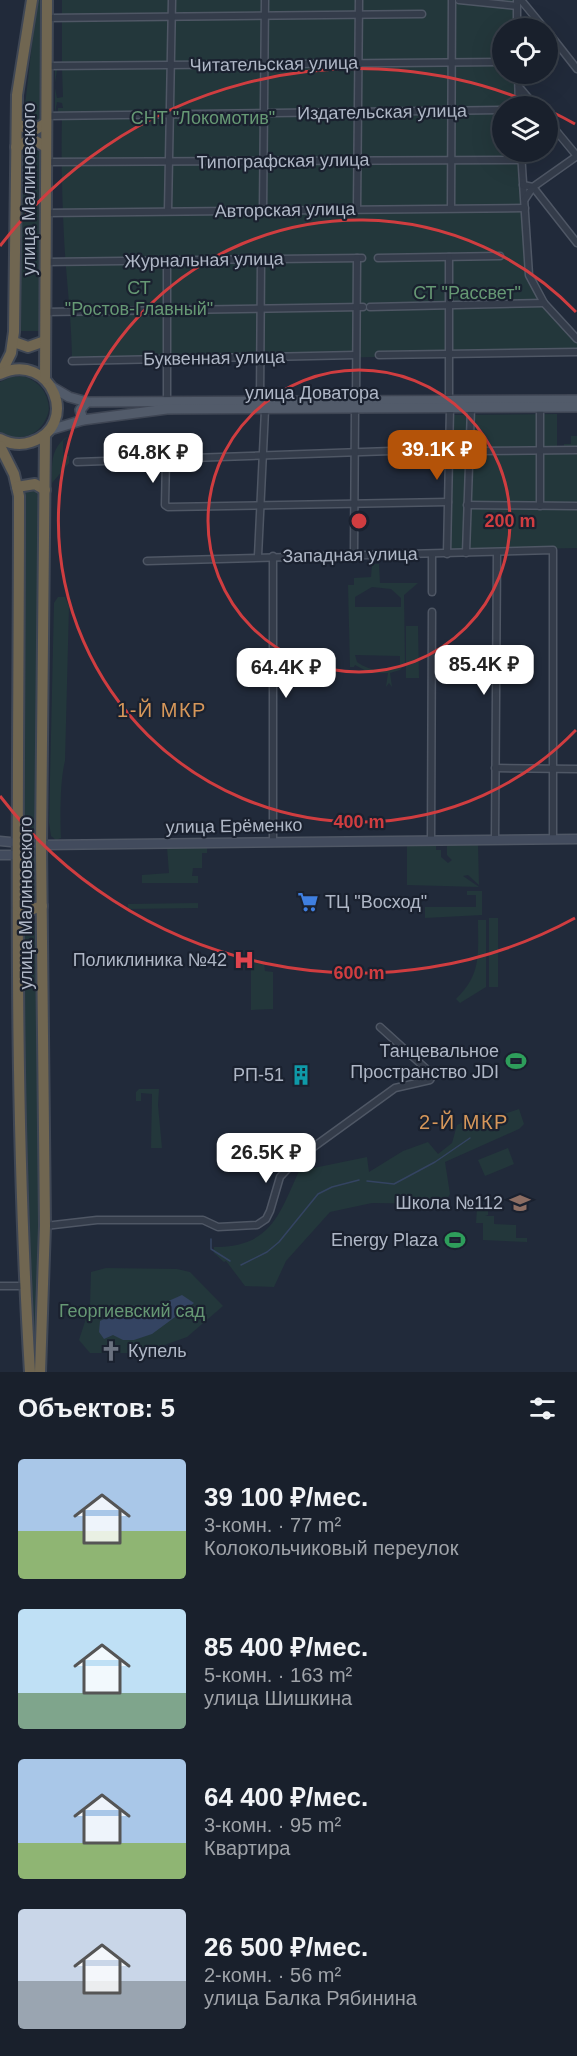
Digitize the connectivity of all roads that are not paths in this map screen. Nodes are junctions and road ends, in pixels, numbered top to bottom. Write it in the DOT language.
graph roads {
  1 [pos="32,0"];
  2 [pos="47,0"];
  3 [pos="172,0"];
  4 [pos="265,0"];
  5 [pos="359,0"];
  6 [pos="452,0"];
  7 [pos="459,0"];
  8 [pos="519,2"];
  9 [pos="358,14"];
  10 [pos="422,14"];
  11 [pos="265,15"];
  12 [pos="171,17"];
  13 [pos="47,18"];
  14 [pos="518,18"];
  15 [pos="534,18"];
  16 [pos="558,45"];
  17 [pos="453,61"];
  18 [pos="359,62"];
  19 [pos="492,62"];
  20 [pos="264,65"];
  21 [pos="46,66"];
  22 [pos="171,66"];
  23 [pos="577,69"];
  24 [pos="519,84"];
  25 [pos="519,87"];
  26 [pos="519,96"];
  27 [pos="527,96"];
  28 [pos="492,110"];
  29 [pos="452,111"];
  30 [pos="358,112"];
  31 [pos="264,113"];
  32 [pos="170,115"];
  33 [pos="46,120"];
  34 [pos="16,124"];
  35 [pos="558,133"];
  36 [pos="16,147"];
  37 [pos="46,147"];
  38 [pos="577,156"];
  39 [pos="452,159"];
  40 [pos="357,160"];
  41 [pos="492,160"];
  42 [pos="264,161"];
  43 [pos="46,162"];
  44 [pos="521,162"];
  45 [pos="169,163"];
  46 [pos="523,185"];
  47 [pos="533,187"];
  48 [pos="524,200"];
  49 [pos="451,208"];
  50 [pos="525,208"];
  51 [pos="357,209"];
  52 [pos="168,211"];
  53 [pos="263,211"];
  54 [pos="45,213"];
  55 [pos="577,243"];
  56 [pos="500,256"];
  57 [pos="449,257"];
  58 [pos="378,258"];
  59 [pos="261,260"];
  60 [pos="167,261"];
  61 [pos="45,262"];
  62 [pos="544,303"];
  63 [pos="449,306"];
  64 [pos="363,307"];
  65 [pos="262,310"];
  66 [pos="45,312"];
  67 [pos="167,312"];
  68 [pos="577,339"];
  69 [pos="45,341"];
  70 [pos="14,342"];
  71 [pos="577,352"];
  72 [pos="449,354"];
  73 [pos="356,355"];
  74 [pos="379,355"];
  75 [pos="262,357"];
  76 [pos="167,359"];
  77 [pos="72,361"];
  78 [pos="1,374"];
  79 [pos="48,383"];
  80 [pos="577,400"];
  81 [pos="167,401"];
  82 [pos="87,402"];
  83 [pos="449,404"];
  84 [pos="263,406"];
  85 [pos="355,406"];
  86 [pos="540,407"];
  87 [pos="577,407"];
  88 [pos="471,408"];
  89 [pos="83,420"];
  90 [pos="47,432"];
  91 [pos="0,439"];
  92 [pos="0,446"];
  93 [pos="449,449"];
  94 [pos="540,450"];
  95 [pos="577,450"];
  96 [pos="470,451"];
  97 [pos="354,452"];
  98 [pos="263,454"];
  99 [pos="166,458"];
  100 [pos="77,462"];
  101 [pos="17,487"];
  102 [pos="45,490"];
  103 [pos="448,502"];
  104 [pos="354,503"];
  105 [pos="261,504"];
  106 [pos="467,505"];
  107 [pos="540,506"];
  108 [pos="577,506"];
  109 [pos="466,553"];
  110 [pos="497,553"];
  111 [pos="354,554"];
  112 [pos="432,554"];
  113 [pos="447,554"];
  114 [pos="258,556"];
  115 [pos="273,556"];
  116 [pos="147,561"];
  117 [pos="432,592"];
  118 [pos="432,612"];
  119 [pos="495,768"];
  120 [pos="553,768"];
  121 [pos="577,768"];
  122 [pos="577,838"];
  123 [pos="553,839"];
  124 [pos="431,840"];
  125 [pos="495,840"];
  126 [pos="1,841"];
  127 [pos="17,841"];
  128 [pos="273,842"];
  129 [pos="41,845"];
  130 [pos="1,855"];
  131 [pos="17,855"];
  132 [pos="18,906"];
  133 [pos="42,906"];
  134 [pos="18,921"];
  135 [pos="42,921"];
  136 [pos="380,1027"];
  137 [pos="45,1226"];
  138 [pos="0,1286"];
  139 [pos="24,1286"];
  140 [pos="30,1372"];
  141 [pos="40,1372"];
  1 -- 34 [label="highway, улица Малиновского"];
  2 -- 13 [label="highway, улица Малиновского"];
  3 -- 12 [label="street"];
  4 -- 11 [label="street"];
  5 -- 9 [label="street"];
  6 -- 17 [label="street"];
  7 -- 8 [label="street"];
  8 -- 14 [label="street"];
  8 -- 15 [label="street"];
  9 -- 10 [label="street"];
  9 -- 11 [label="street"];
  9 -- 18 [label="street"];
  11 -- 12 [label="street"];
  11 -- 20 [label="street"];
  12 -- 13 [label="street"];
  12 -- 22 [label="street"];
  13 -- 21 [label="highway, улица Малиновского"];
  16 -- 23 [label="street"];
  17 -- 18 [label="street, Читательская улица"];
  17 -- 19 [label="street, Читательская улица"];
  17 -- 29 [label="street"];
  18 -- 20 [label="street, Читательская улица"];
  18 -- 30 [label="street"];
  20 -- 22 [label="street, Читательская улица"];
  20 -- 31 [label="street"];
  21 -- 22 [label="street, Читательская улица"];
  21 -- 33 [label="highway, улица Малиновского"];
  22 -- 32 [label="street"];
  24 -- 25 [label="street"];
  25 -- 26 [label="street"];
  25 -- 27 [label="street"];
  28 -- 29 [label="street, Издательская улица"];
  29 -- 30 [label="street, Издательская улица"];
  29 -- 39 [label="street"];
  30 -- 31 [label="street, Издательская улица"];
  30 -- 40 [label="street"];
  31 -- 32 [label="street, Издательская улица"];
  31 -- 42 [label="street"];
  32 -- 33 [label="street, Издательская улица"];
  32 -- 45 [label="street"];
  33 -- 34 [label="highway"];
  33 -- 37 [label="highway, улица Малиновского"];
  34 -- 36 [label="highway, улица Малиновского"];
  35 -- 38 [label="street"];
  36 -- 37 [label="highway"];
  36 -- 70 [label="highway, улица Малиновского"];
  37 -- 43 [label="highway, улица Малиновского"];
  38 -- 47 [label="street"];
  39 -- 40 [label="street, Типографская улица"];
  39 -- 41 [label="street, Типографская улица"];
  39 -- 49 [label="street"];
  40 -- 42 [label="street, Типографская улица"];
  40 -- 51 [label="street"];
  42 -- 45 [label="street, Типографская улица"];
  42 -- 53 [label="street"];
  43 -- 45 [label="street, Типографская улица"];
  43 -- 54 [label="highway, улица Малиновского"];
  44 -- 46 [label="street"];
  45 -- 52 [label="street"];
  46 -- 47 [label="street"];
  46 -- 48 [label="street"];
  47 -- 48 [label="street"];
  47 -- 55 [label="street"];
  48 -- 50 [label="street"];
  49 -- 50 [label="street, Авторская улица"];
  49 -- 51 [label="street, Авторская улица"];
  50 -- 62 [label="street"];
  51 -- 53 [label="street, Авторская улица"];
  52 -- 53 [label="street, Авторская улица"];
  52 -- 54 [label="street, Авторская улица"];
  54 -- 61 [label="highway, улица Малиновского"];
  56 -- 57 [label="street"];
  57 -- 58 [label="street"];
  57 -- 63 [label="street"];
  59 -- 60 [label="street, Журнальная улица"];
  59 -- 64 [label="street, Журнальная улица"];
  59 -- 65 [label="street"];
  60 -- 61 [label="street, Журнальная улица"];
  60 -- 67 [label="street"];
  61 -- 66 [label="highway, улица Малиновского"];
  62 -- 63 [label="street"];
  62 -- 68 [label="street"];
  63 -- 64 [label="street"];
  63 -- 72 [label="street"];
  64 -- 65 [label="street"];
  64 -- 73 [label="street"];
  65 -- 67 [label="street"];
  65 -- 75 [label="street"];
  66 -- 67 [label="street"];
  66 -- 69 [label="highway, улица Малиновского"];
  67 -- 76 [label="street"];
  69 -- 70 [label="highway"];
  69 -- 79 [label="highway, улица Малиновского"];
  70 -- 78 [label="highway, улица Малиновского"];
  71 -- 72 [label="street"];
  72 -- 74 [label="street"];
  72 -- 83 [label="street"];
  73 -- 75 [label="street, Буквенная улица"];
  73 -- 85 [label="street"];
  75 -- 76 [label="street, Буквенная улица"];
  75 -- 84 [label="street"];
  76 -- 77 [label="street, Буквенная улица"];
  76 -- 81 [label="street"];
  78 -- 79 [label="highway"];
  79 -- 82 [label="main road, улица Доватора"];
  79 -- 90 [label="highway, улица Малиновского"];
  80 -- 83 [label="main road, улица Доватора"];
  81 -- 82 [label="main road, улица Доватора"];
  81 -- 84 [label="main road, улица Доватора"];
  82 -- 89 [label="main road"];
  83 -- 85 [label="main road, улица Доватора"];
  83 -- 88 [label="main road, улица Доватора"];
  83 -- 93 [label="street"];
  84 -- 85 [label="main road, улица Доватора"];
  84 -- 89 [label="main road, улица Доватора"];
  84 -- 98 [label="street"];
  85 -- 97 [label="street"];
  86 -- 87 [label="main road, улица Доватора"];
  86 -- 88 [label="main road, улица Доватора"];
  86 -- 94 [label="street"];
  88 -- 96 [label="street"];
  89 -- 90 [label="main road, улица Доватора"];
  90 -- 91 [label="highway"];
  90 -- 102 [label="highway, улица Малиновского"];
  92 -- 101 [label="highway, улица Малиновского"];
  93 -- 97 [label="street"];
  93 -- 103 [label="street"];
  94 -- 95 [label="street"];
  94 -- 96 [label="street"];
  94 -- 107 [label="street"];
  96 -- 106 [label="street"];
  97 -- 98 [label="street"];
  97 -- 104 [label="street"];
  98 -- 99 [label="street"];
  98 -- 105 [label="street"];
  99 -- 100 [label="street"];
  99 -- 105 [label="street"];
  101 -- 102 [label="highway"];
  101 -- 127 [label="highway, улица Малиновского"];
  102 -- 129 [label="highway, улица Малиновского"];
  103 -- 104 [label="street"];
  103 -- 113 [label="street"];
  104 -- 105 [label="street"];
  104 -- 111 [label="street"];
  105 -- 114 [label="street"];
  106 -- 107 [label="street"];
  106 -- 109 [label="street"];
  107 -- 108 [label="street"];
  109 -- 110 [label="street, Западная улица"];
  109 -- 113 [label="street, Западная улица"];
  110 -- 119 [label="street"];
  110 -- 120 [label="street, Западная улица"];
  111 -- 112 [label="street, Западная улица"];
  111 -- 115 [label="street, Западная улица"];
  112 -- 113 [label="street, Западная улица"];
  112 -- 117 [label="street"];
  114 -- 115 [label="street, Западная улица"];
  114 -- 116 [label="street, Западная улица"];
  115 -- 128 [label="street"];
  118 -- 124 [label="street"];
  119 -- 120 [label="street"];
  119 -- 125 [label="street"];
  120 -- 121 [label="street"];
  120 -- 123 [label="street"];
  122 -- 123 [label="main road, улица Ерёменко"];
  123 -- 125 [label="main road, улица Ерёменко"];
  124 -- 125 [label="main road, улица Ерёменко"];
  124 -- 128 [label="main road, улица Ерёменко"];
  126 -- 127 [label="main road, улица Ерёменко"];
  126 -- 130 [label="main road"];
  127 -- 129 [label="main road, улица Ерёменко"];
  127 -- 131 [label="highway, улица Малиновского"];
  128 -- 129 [label="main road, улица Ерёменко"];
  129 -- 133 [label="highway, улица Малиновского"];
  130 -- 131 [label="main road"];
  131 -- 132 [label="highway, улица Малиновского"];
  132 -- 133 [label="highway"];
  132 -- 134 [label="highway, улица Малиновского"];
  133 -- 135 [label="highway, улица Малиновского"];
  134 -- 135 [label="highway"];
  134 -- 139 [label="highway, улица Малиновского"];
  135 -- 137 [label="highway, улица Малиновского"];
  136 -- 137 [label="street"];
  137 -- 141 [label="highway, улица Малиновского"];
  138 -- 139 [label="street"];
  139 -- 140 [label="highway, улица Малиновского"];
}
